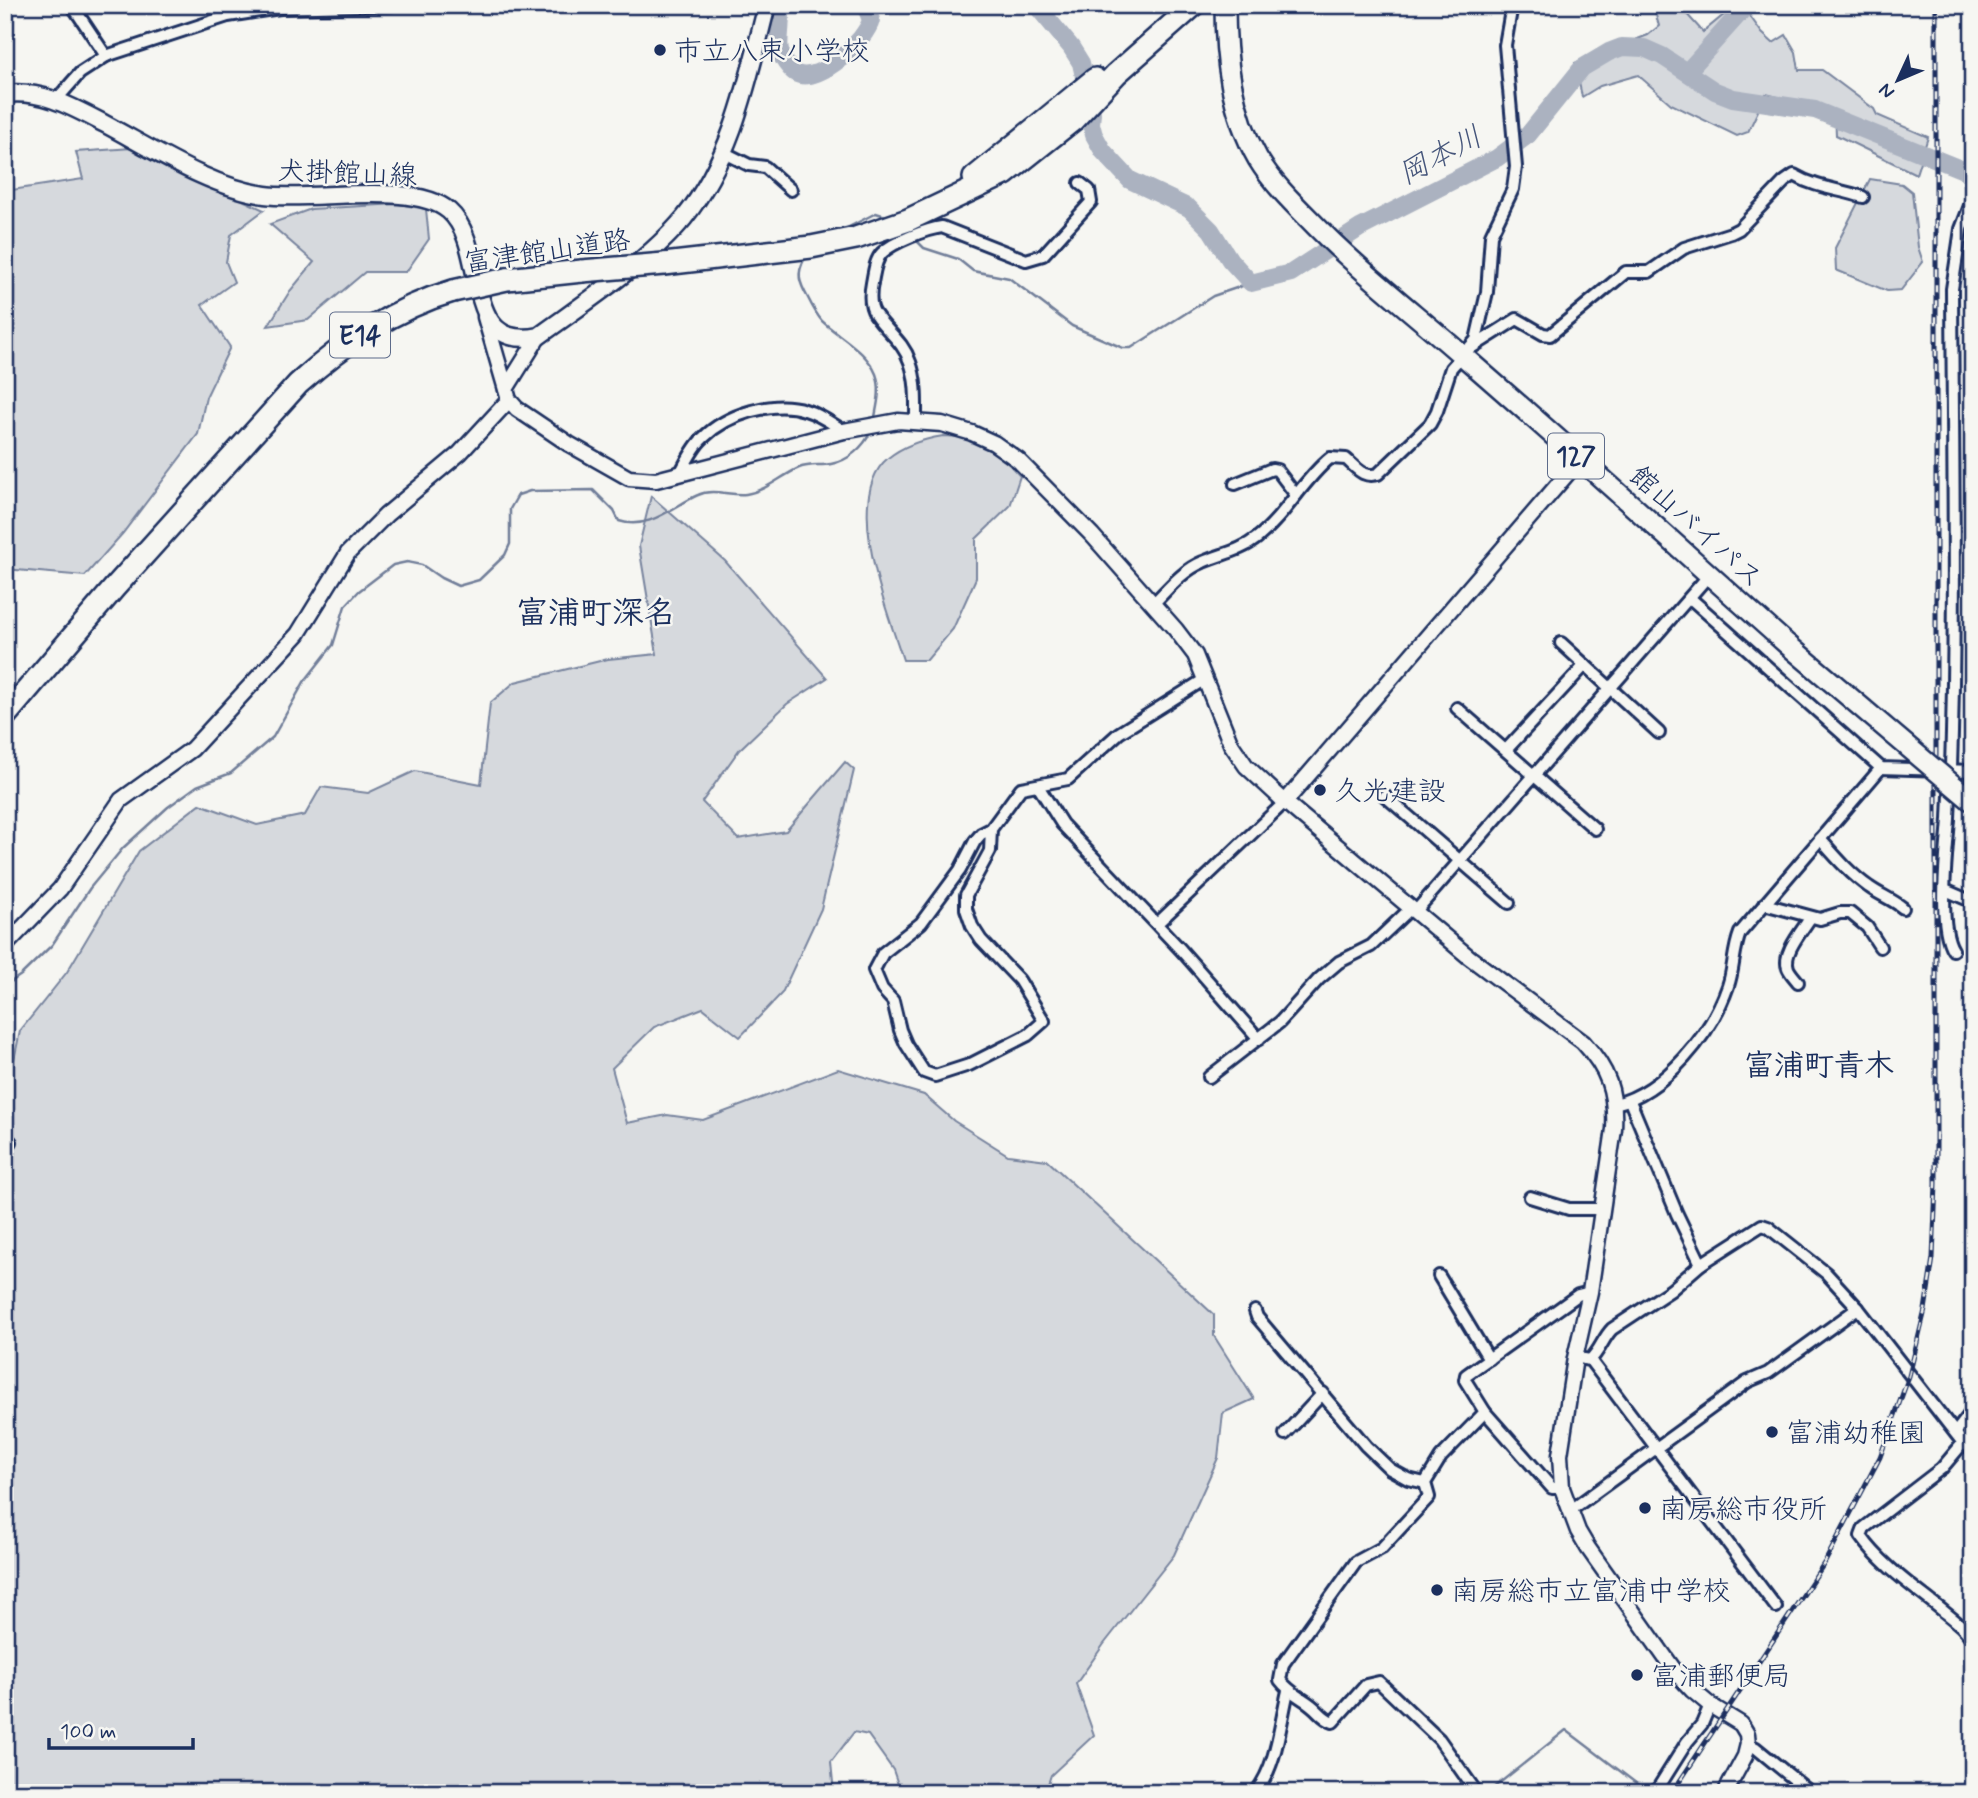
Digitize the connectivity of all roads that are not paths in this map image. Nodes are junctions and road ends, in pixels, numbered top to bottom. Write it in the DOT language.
graph roads {
  1 [pos="72,5"];
  2 [pos="391,5"];
  3 [pos="767,5"];
  4 [pos="1178,5"];
  5 [pos="1194,5"];
  6 [pos="1224,5"];
  7 [pos="1237,5"];
  8 [pos="1512,5"];
  9 [pos="106,56"];
  10 [pos="1113,70"];
  11 [pos="5,94"];
  12 [pos="1233,94"];
  13 [pos="57,99"];
  14 [pos="723,152"];
  15 [pos="1080,183"];
  16 [pos="791,190"];
  17 [pos="1863,197"];
  18 [pos="1973,198"];
  19 [pos="930,219"];
  20 [pos="485,317"];
  21 [pos="539,337"];
  22 [pos="1467,352"];
  23 [pos="508,394"];
  24 [pos="916,421"];
  25 [pos="844,430"];
  26 [pos="1580,459"];
  27 [pos="679,475"];
  28 [pos="1235,484"];
  29 [pos="1296,495"];
  30 [pos="1709,575"];
  31 [pos="1690,598"];
  32 [pos="1153,604"];
  33 [pos="1561,643"];
  34 [pos="1585,665"];
  35 [pos="1205,679"];
  36 [pos="1611,688"];
  37 [pos="1457,708"];
  38 [pos="5,716"];
  39 [pos="1659,733"];
  40 [pos="1506,750"];
  41 [pos="1881,768"];
  42 [pos="1951,770"];
  43 [pos="1973,771"];
  44 [pos="1535,775"];
  45 [pos="1038,786"];
  46 [pos="1385,796"];
  47 [pos="1973,802"];
  48 [pos="1285,803"];
  49 [pos="1595,829"];
  50 [pos="991,830"];
  51 [pos="1820,839"];
  52 [pos="1460,861"];
  53 [pos="1945,890"];
  54 [pos="1973,902"];
  55 [pos="1509,904"];
  56 [pos="1764,904"];
  57 [pos="1903,908"];
  58 [pos="1413,910"];
  59 [pos="1810,918"];
  60 [pos="1161,920"];
  61 [pos="5,946"];
  62 [pos="1880,947"];
  63 [pos="1953,950"];
  64 [pos="1798,982"];
  65 [pos="1259,1039"];
  66 [pos="1209,1077"];
  67 [pos="1622,1102"];
  68 [pos="1531,1197"];
  69 [pos="1602,1209"];
  70 [pos="1701,1264"];
  71 [pos="1439,1276"];
  72 [pos="1590,1292"];
  73 [pos="1858,1308"];
  74 [pos="1255,1311"];
  75 [pos="1575,1358"];
  76 [pos="1489,1359"];
  77 [pos="1590,1360"];
  78 [pos="1323,1394"];
  79 [pos="1973,1410"];
  80 [pos="1485,1412"];
  81 [pos="1956,1432"];
  82 [pos="1285,1434"];
  83 [pos="1968,1447"];
  84 [pos="1656,1448"];
  85 [pos="1425,1483"];
  86 [pos="1562,1488"];
  87 [pos="1571,1510"];
  88 [pos="1776,1607"];
  89 [pos="1973,1641"];
  90 [pos="1288,1691"];
  91 [pos="1710,1704"];
  92 [pos="1748,1744"];
  93 [pos="1255,1793"];
  94 [pos="1477,1793"];
  95 [pos="1655,1793"];
  96 [pos="1725,1793"];
  97 [pos="1811,1793"];
  1 -- 9 [label="street"];
  2 -- 9 [label="street"];
  3 -- 14 [label="main road"];
  4 -- 10 [label="highway"];
  5 -- 10 [label="highway"];
  6 -- 12 [label="highway, 館山バイパス / 127"];
  7 -- 12 [label="highway, 館山バイパス / 127"];
  8 -- 22 [label="street"];
  9 -- 13 [label="street"];
  10 -- 19 [label="highway, 富津館山道路"];
  11 -- 13 [label="main road, 犬掛館山線"];
  12 -- 22 [label="highway, 館山バイパス / 127"];
  13 -- 20 [label="main road, 犬掛館山線"];
  14 -- 16 [label="street"];
  14 -- 21 [label="main road"];
  15 -- 19 [label="street"];
  17 -- 22 [label="street"];
  18 -- 42 [label="street"];
  19 -- 24 [label="street"];
  19 -- 38 [label="highway, 富津館山道路 / E14, bridge"];
  20 -- 21 [label="main road"];
  20 -- 23 [label="street"];
  21 -- 23 [label="street"];
  22 -- 26 [label="highway, 館山バイパス / 127"];
  22 -- 29 [label="street"];
  23 -- 27 [label="street"];
  23 -- 61 [label="street"];
  24 -- 25 [label="street"];
  24 -- 32 [label="street"];
  25 -- 27 [label="street"];
  25 -- 27 [label="street"];
  26 -- 30 [label="highway, 館山バイパス / 127"];
  26 -- 48 [label="street"];
  28 -- 29 [label="street"];
  29 -- 32 [label="street"];
  30 -- 31 [label="street"];
  30 -- 47 [label="highway, 館山バイパス / 127, bridge"];
  31 -- 36 [label="street"];
  31 -- 41 [label="street"];
  32 -- 35 [label="street"];
  33 -- 34 [label="street"];
  34 -- 36 [label="street"];
  34 -- 40 [label="street"];
  35 -- 45 [label="street"];
  35 -- 48 [label="street"];
  36 -- 39 [label="street"];
  36 -- 44 [label="street"];
  37 -- 40 [label="street"];
  40 -- 44 [label="street"];
  41 -- 42 [label="street"];
  41 -- 51 [label="street"];
  42 -- 43 [label="street"];
  42 -- 53 [label="street"];
  44 -- 49 [label="street"];
  44 -- 52 [label="street"];
  45 -- 50 [label="street"];
  45 -- 65 [label="street"];
  46 -- 52 [label="street"];
  48 -- 58 [label="street"];
  48 -- 60 [label="street"];
  50 -- 50 [label="street"];
  51 -- 56 [label="street"];
  51 -- 57 [label="street"];
  52 -- 55 [label="street"];
  52 -- 58 [label="street"];
  53 -- 54 [label="street"];
  53 -- 63 [label="street"];
  56 -- 59 [label="street"];
  56 -- 67 [label="street"];
  58 -- 65 [label="street"];
  58 -- 67 [label="street"];
  59 -- 62 [label="street"];
  59 -- 64 [label="street"];
  65 -- 66 [label="street"];
  67 -- 69 [label="street"];
  67 -- 70 [label="street"];
  68 -- 69 [label="street"];
  69 -- 72 [label="street"];
  70 -- 73 [label="street"];
  70 -- 77 [label="street"];
  71 -- 76 [label="street"];
  72 -- 75 [label="street"];
  72 -- 76 [label="street"];
  73 -- 81 [label="street"];
  73 -- 84 [label="street"];
  74 -- 78 [label="street"];
  75 -- 77 [label="street"];
  75 -- 86 [label="street"];
  76 -- 80 [label="street"];
  77 -- 84 [label="street"];
  78 -- 82 [label="street"];
  78 -- 85 [label="street"];
  79 -- 81 [label="street"];
  80 -- 85 [label="street"];
  80 -- 86 [label="street"];
  81 -- 83 [label="street"];
  83 -- 89 [label="street"];
  84 -- 87 [label="street"];
  84 -- 88 [label="street"];
  85 -- 90 [label="street"];
  86 -- 87 [label="street"];
  87 -- 91 [label="street"];
  90 -- 93 [label="street"];
  90 -- 94 [label="street"];
  91 -- 92 [label="street"];
  91 -- 95 [label="street"];
  92 -- 96 [label="street"];
  92 -- 97 [label="street"];
}
